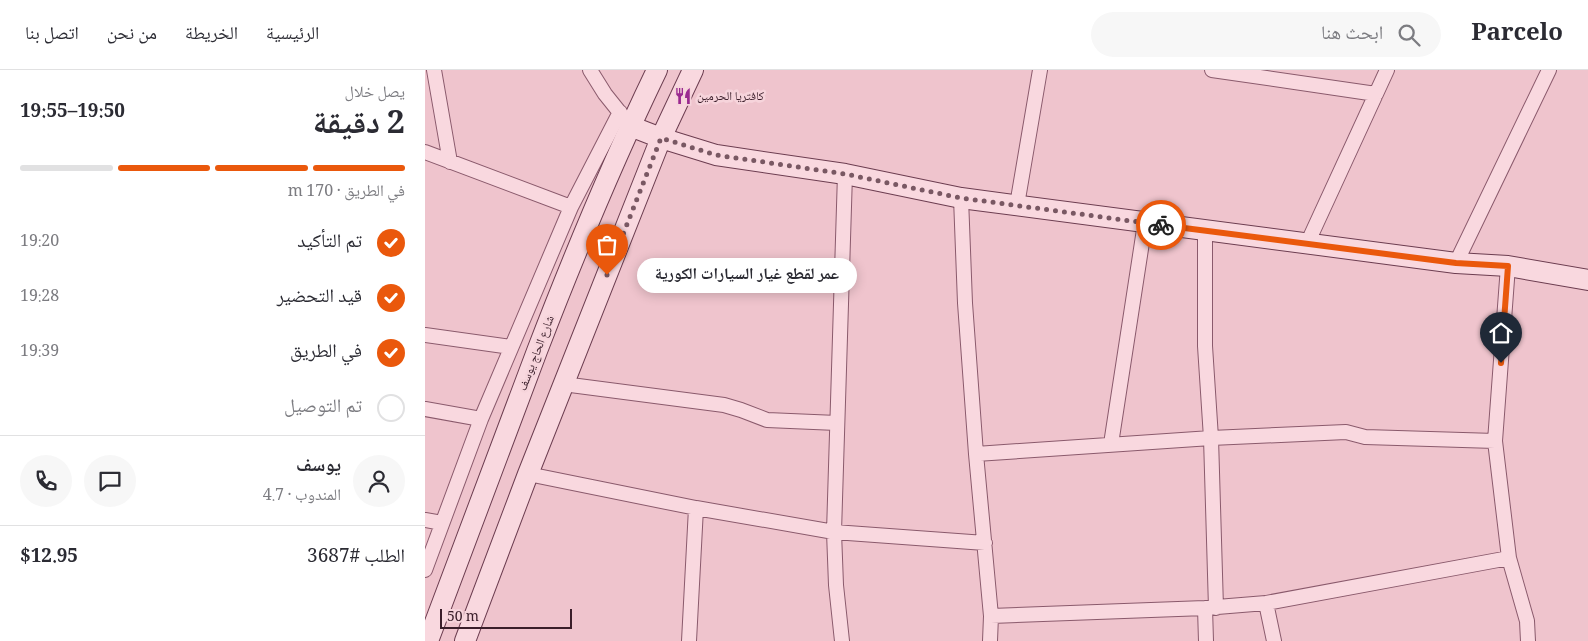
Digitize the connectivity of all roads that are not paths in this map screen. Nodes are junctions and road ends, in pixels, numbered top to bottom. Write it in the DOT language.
graph roads {
  1 [pos="434,70"];
  2 [pos="591,70"];
  3 [pos="657,70"];
  4 [pos="693,70"];
  5 [pos="1040,70"];
  6 [pos="1212,70"];
  7 [pos="1387,70"];
  8 [pos="1549,70"];
  9 [pos="1237,71"];
  10 [pos="1377,94"];
  11 [pos="625,119"];
  12 [pos="661,138"];
  13 [pos="425,152"];
  14 [pos="450,162"];
  15 [pos="845,174"];
  16 [pos="961,198"];
  17 [pos="1017,205"];
  18 [pos="571,207"];
  19 [pos="1145,223"];
  20 [pos="1205,230"];
  21 [pos="1307,244"];
  22 [pos="1456,263"];
  23 [pos="1508,266"];
  24 [pos="1588,280"];
  25 [pos="425,335"];
  26 [pos="511,347"];
  27 [pos="563,384"];
  28 [pos="425,409"];
  29 [pos="481,419"];
  30 [pos="837,423"];
  31 [pos="1211,438"];
  32 [pos="1495,441"];
  33 [pos="1111,444"];
  34 [pos="976,454"];
  35 [pos="528,474"];
  36 [pos="696,508"];
  37 [pos="425,520"];
  38 [pos="442,523"];
  39 [pos="834,532"];
  40 [pos="985,544"];
  41 [pos="1509,558"];
  42 [pos="425,570"];
  43 [pos="1266,603"];
  44 [pos="1211,608"];
  45 [pos="991,616"];
  46 [pos="428,641"];
  47 [pos="465,641"];
  48 [pos="689,641"];
  49 [pos="842,641"];
  50 [pos="990,641"];
  51 [pos="1206,641"];
  52 [pos="1273,641"];
  53 [pos="1528,641"];
  1 -- 14 [label="street"];
  2 -- 11 [label="street"];
  3 -- 11 [label="main road, شارع الحاج يوسف"];
  4 -- 12 [label="main road"];
  5 -- 17 [label="street"];
  6 -- 9 [label="street"];
  7 -- 10 [label="street"];
  8 -- 22 [label="street"];
  9 -- 10 [label="street"];
  10 -- 21 [label="street"];
  11 -- 12 [label="main road"];
  11 -- 18 [label="street"];
  11 -- 46 [label="main road, شارع الحاج يوسف"];
  12 -- 15 [label="main road"];
  12 -- 27 [label="main road"];
  13 -- 14 [label="street"];
  14 -- 18 [label="street"];
  15 -- 16 [label="main road"];
  15 -- 30 [label="street"];
  16 -- 17 [label="main road"];
  16 -- 34 [label="street"];
  17 -- 19 [label="main road"];
  18 -- 26 [label="street"];
  19 -- 20 [label="main road"];
  19 -- 33 [label="street"];
  20 -- 21 [label="main road"];
  20 -- 31 [label="street"];
  21 -- 22 [label="main road"];
  22 -- 23 [label="main road"];
  23 -- 24 [label="main road"];
  23 -- 32 [label="street"];
  25 -- 26 [label="street"];
  26 -- 29 [label="street"];
  27 -- 30 [label="street"];
  27 -- 35 [label="main road"];
  28 -- 29 [label="street"];
  29 -- 38 [label="street"];
  30 -- 39 [label="street"];
  31 -- 32 [label="street"];
  31 -- 33 [label="street"];
  31 -- 44 [label="street"];
  32 -- 41 [label="street"];
  33 -- 34 [label="street"];
  34 -- 40 [label="street"];
  35 -- 36 [label="street"];
  35 -- 47 [label="main road"];
  36 -- 39 [label="street"];
  36 -- 48 [label="street"];
  37 -- 38 [label="street"];
  38 -- 42 [label="street"];
  39 -- 40 [label="street"];
  39 -- 49 [label="street"];
  40 -- 45 [label="street"];
  41 -- 43 [label="street"];
  41 -- 53 [label="street"];
  43 -- 44 [label="street"];
  43 -- 52 [label="street"];
  44 -- 45 [label="street"];
  44 -- 51 [label="street"];
  45 -- 50 [label="street"];
}
